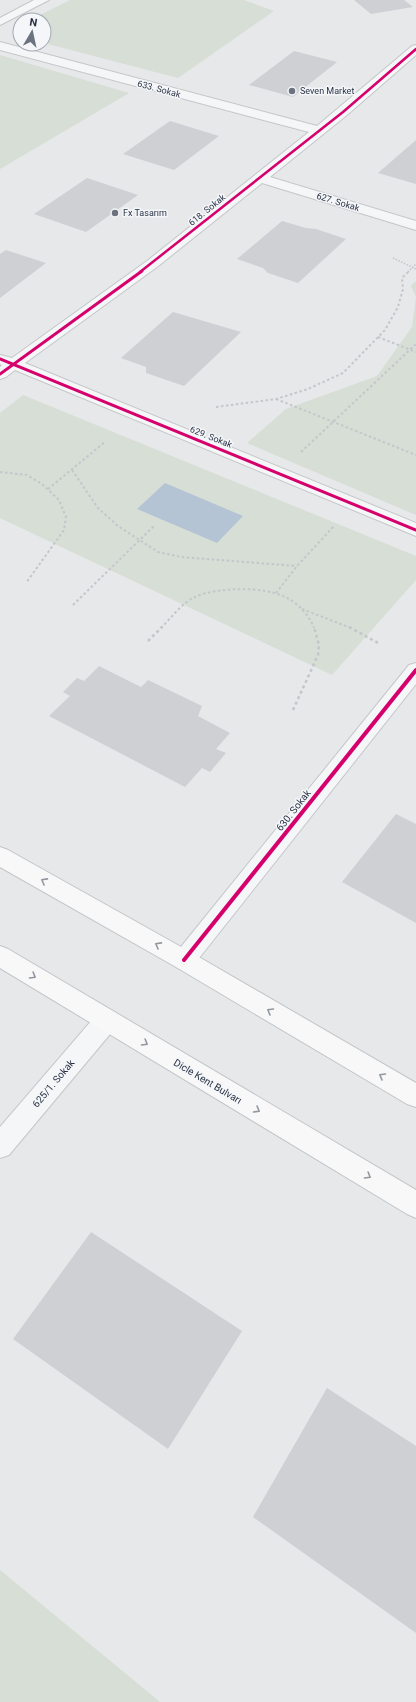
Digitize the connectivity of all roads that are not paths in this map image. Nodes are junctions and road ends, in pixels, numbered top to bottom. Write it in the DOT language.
graph roads {
  1 [pos="43,0"];
  2 [pos="0,22"];
  3 [pos="0,46"];
  4 [pos="416,49"];
  5 [pos="319,131"];
  6 [pos="260,178"];
  7 [pos="416,226"];
  8 [pos="4,366"];
  9 [pos="416,530"];
  10 [pos="416,670"];
  11 [pos="0,856"];
  12 [pos="0,956"];
  13 [pos="184,960"];
  14 [pos="107,1020"];
  15 [pos="416,1096"];
  16 [pos="0,1146"];
  17 [pos="416,1205"];
  1 -- 2 [label="street"];
  3 -- 5 [label="street, 633. Sokak"];
  4 -- 5 [label="street, 618. Sokak"];
  5 -- 6 [label="street, 618. Sokak"];
  6 -- 7 [label="street, 627. Sokak"];
  6 -- 8 [label="street, 618. Sokak"];
  8 -- 9 [label="street, 629. Sokak"];
  10 -- 13 [label="street, 630. Sokak"];
  13 -- 11 [label="main road, one-way"];
  12 -- 14 [label="main road, Dicle Kent Bulvarı, one-way"];
  15 -- 13 [label="main road, one-way"];
  14 -- 16 [label="street, 625/1. Sokak"];
  14 -- 17 [label="main road, Dicle Kent Bulvarı, one-way"];
}
